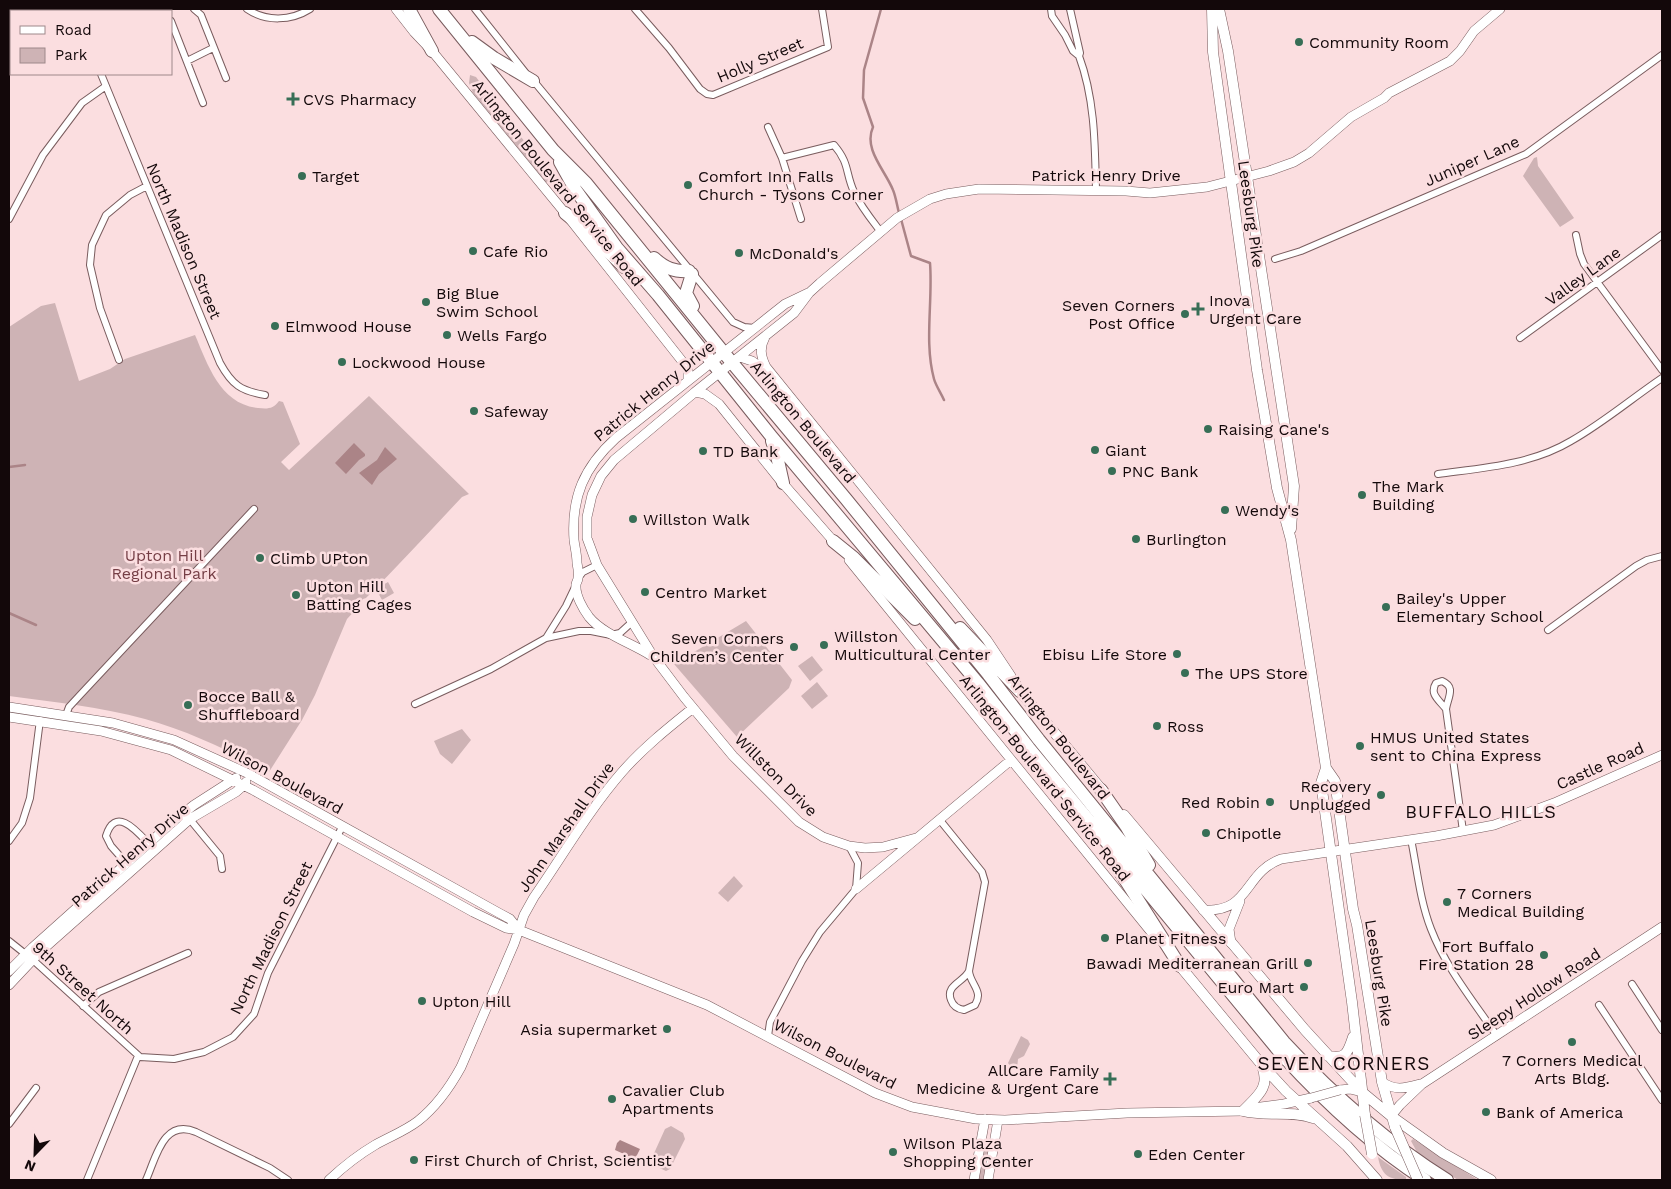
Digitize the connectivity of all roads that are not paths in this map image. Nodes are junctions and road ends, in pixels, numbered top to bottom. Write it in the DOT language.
graph roads {
  1 [pos="194,9"];
  2 [pos="247,9"];
  3 [pos="310,9"];
  4 [pos="396,9"];
  5 [pos="409,9"];
  6 [pos="439,9"];
  7 [pos="475,9"];
  8 [pos="822,9"];
  9 [pos="1051,9"];
  10 [pos="1070,9"];
  11 [pos="1212,9"];
  12 [pos="1219,9"];
  13 [pos="1500,9"];
  14 [pos="639,10"];
  15 [pos="172,24"];
  16 [pos="459,34"];
  17 [pos="213,48"];
  18 [pos="432,51"];
  19 [pos="1662,55"];
  20 [pos="1079,56"];
  21 [pos="187,61"];
  22 [pos="102,75"];
  23 [pos="226,78"];
  24 [pos="533,81"];
  25 [pos="106,86"];
  26 [pos="203,103"];
  27 [pos="768,127"];
  28 [pos="553,150"];
  29 [pos="782,158"];
  30 [pos="1247,177"];
  31 [pos="1231,182"];
  32 [pos="147,186"];
  33 [pos="1096,191"];
  34 [pos="565,213"];
  35 [pos="9,219"];
  36 [pos="801,220"];
  37 [pos="881,232"];
  38 [pos="1576,234"];
  39 [pos="1662,235"];
  40 [pos="633,240"];
  41 [pos="1275,258"];
  42 [pos="691,272"];
  43 [pos="1597,284"];
  44 [pos="809,293"];
  45 [pos="658,295"];
  46 [pos="755,328"];
  47 [pos="707,332"];
  48 [pos="767,335"];
  49 [pos="1520,338"];
  50 [pos="732,358"];
  51 [pos="119,360"];
  52 [pos="716,368"];
  53 [pos="1662,370"];
  54 [pos="1662,378"];
  55 [pos="688,380"];
  56 [pos="777,381"];
  57 [pos="696,392"];
  58 [pos="265,395"];
  59 [pos="771,436"];
  60 [pos="1438,474"];
  61 [pos="783,483"];
  62 [pos="254,509"];
  63 [pos="1291,540"];
  64 [pos="833,541"];
  65 [pos="1662,556"];
  66 [pos="597,565"];
  67 [pos="908,576"];
  68 [pos="577,581"];
  69 [pos="632,623"];
  70 [pos="1548,630"];
  71 [pos="611,635"];
  72 [pos="546,638"];
  73 [pos="653,656"];
  74 [pos="978,683"];
  75 [pos="1020,692"];
  76 [pos="415,704"];
  77 [pos="9,707"];
  78 [pos="693,708"];
  79 [pos="1446,709"];
  80 [pos="41,711"];
  81 [pos="66,714"];
  82 [pos="9,717"];
  83 [pos="40,721"];
  84 [pos="1030,748"];
  85 [pos="1662,755"];
  86 [pos="1011,760"];
  87 [pos="1326,768"];
  88 [pos="248,774"];
  89 [pos="233,779"];
  90 [pos="244,785"];
  91 [pos="1101,790"];
  92 [pos="187,816"];
  93 [pos="939,819"];
  94 [pos="342,826"];
  95 [pos="1463,831"];
  96 [pos="336,836"];
  97 [pos="916,838"];
  98 [pos="1411,840"];
  99 [pos="9,841"];
  100 [pos="148,843"];
  101 [pos="849,846"];
  102 [pos="1345,849"];
  103 [pos="1330,851"];
  104 [pos="126,863"];
  105 [pos="222,869"];
  106 [pos="856,889"];
  107 [pos="1168,897"];
  108 [pos="1242,897"];
  109 [pos="1203,910"];
  110 [pos="1662,928"];
  111 [pos="519,930"];
  112 [pos="9,941"];
  113 [pos="1231,943"];
  114 [pos="188,953"];
  115 [pos="29,957"];
  116 [pos="1180,966"];
  117 [pos="9,971"];
  118 [pos="969,971"];
  119 [pos="1632,984"];
  120 [pos="9,985"];
  121 [pos="1599,1005"];
  122 [pos="83,1006"];
  123 [pos="1662,1030"];
  124 [pos="1355,1031"];
  125 [pos="768,1036"];
  126 [pos="1497,1036"];
  127 [pos="138,1056"];
  128 [pos="1328,1056"];
  129 [pos="1262,1065"];
  130 [pos="1382,1082"];
  131 [pos="1422,1084"];
  132 [pos="36,1088"];
  133 [pos="1362,1092"];
  134 [pos="1662,1100"];
  135 [pos="1297,1101"];
  136 [pos="1243,1111"];
  137 [pos="1391,1116"];
  138 [pos="984,1119"];
  139 [pos="998,1120"];
  140 [pos="1321,1122"];
  141 [pos="9,1124"];
  142 [pos="1377,1179"];
  143 [pos="87,1180"];
  144 [pos="146,1180"];
  145 [pos="288,1180"];
  146 [pos="329,1180"];
  147 [pos="974,1180"];
  148 [pos="988,1180"];
  149 [pos="1418,1180"];
  150 [pos="1425,1180"];
  151 [pos="1447,1180"];
  152 [pos="1491,1180"];
  1 -- 17 [label="street"];
  2 -- 3 [label="street"];
  4 -- 18 [label="street, Arlington Boulevard Service Road"];
  5 -- 18 [label="highway"];
  6 -- 16 [label="highway, Arlington Boulevard"];
  7 -- 24 [label="street"];
  8 -- 14 [label="street, Holly Street"];
  9 -- 20 [label="street"];
  10 -- 20 [label="street"];
  11 -- 31 [label="main road, Leesburg Pike"];
  12 -- 30 [label="main road, Leesburg Pike"];
  13 -- 30 [label="street, Patrick Henry Drive"];
  15 -- 21 [label="street"];
  16 -- 24 [label="highway"];
  16 -- 28 [label="highway, Arlington Boulevard"];
  17 -- 21 [label="street"];
  17 -- 23 [label="street"];
  18 -- 34 [label="street, Arlington Boulevard Service Road"];
  19 -- 41 [label="street, Juniper Lane"];
  20 -- 33 [label="street"];
  21 -- 26 [label="street"];
  22 -- 25 [label="street, North Madison Street"];
  24 -- 42 [label="street"];
  25 -- 32 [label="street, North Madison Street"];
  25 -- 35 [label="street"];
  27 -- 29 [label="street"];
  28 -- 40 [label="highway, Arlington Boulevard"];
  28 -- 45 [label="highway, Arlington Boulevard"];
  29 -- 36 [label="street"];
  29 -- 37 [label="street"];
  30 -- 31 [label="street, Patrick Henry Drive"];
  30 -- 63 [label="main road, Leesburg Pike"];
  31 -- 33 [label="street, Patrick Henry Drive"];
  31 -- 63 [label="main road, Leesburg Pike"];
  32 -- 51 [label="street"];
  32 -- 58 [label="street, North Madison Street"];
  33 -- 37 [label="street, Patrick Henry Drive"];
  34 -- 45 [label="highway"];
  34 -- 55 [label="street, Arlington Boulevard Service Road"];
  37 -- 44 [label="street, Patrick Henry Drive"];
  38 -- 43 [label="street"];
  39 -- 43 [label="street, Valley Lane"];
  40 -- 42 [label="highway"];
  40 -- 47 [label="highway, Arlington Boulevard"];
  42 -- 46 [label="street"];
  42 -- 47 [label="highway"];
  43 -- 49 [label="street, Valley Lane"];
  43 -- 53 [label="street"];
  44 -- 46 [label="street, Patrick Henry Drive"];
  44 -- 48 [label="street, Patrick Henry Drive"];
  45 -- 52 [label="highway, Arlington Boulevard"];
  46 -- 50 [label="street, Patrick Henry Drive"];
  47 -- 50 [label="highway, Arlington Boulevard"];
  48 -- 50 [label="street, Patrick Henry Drive"];
  48 -- 56 [label="street"];
  50 -- 52 [label="street, Patrick Henry Drive"];
  50 -- 56 [label="street"];
  50 -- 67 [label="highway, Arlington Boulevard"];
  52 -- 55 [label="street, Patrick Henry Drive"];
  52 -- 57 [label="street, Patrick Henry Drive"];
  52 -- 59 [label="highway, Arlington Boulevard"];
  54 -- 60 [label="street"];
  55 -- 68 [label="street, Patrick Henry Drive"];
  56 -- 75 [label="street"];
  57 -- 61 [label="street, Arlington Boulevard Service Road"];
  57 -- 66 [label="street, Patrick Henry Drive"];
  59 -- 61 [label="highway"];
  59 -- 74 [label="highway, Arlington Boulevard"];
  61 -- 64 [label="street, Arlington Boulevard Service Road"];
  62 -- 81 [label="street"];
  63 -- 87 [label="main road, Leesburg Pike"];
  64 -- 74 [label="highway"];
  64 -- 86 [label="street, Arlington Boulevard Service Road"];
  65 -- 70 [label="street"];
  66 -- 68 [label="street, Patrick Henry Drive"];
  66 -- 69 [label="street, Patrick Henry Drive"];
  67 -- 75 [label="highway"];
  67 -- 107 [label="highway, Arlington Boulevard"];
  68 -- 71 [label="street, Patrick Henry Drive"];
  68 -- 72 [label="street, Patrick Henry Drive"];
  69 -- 71 [label="street"];
  69 -- 73 [label="street, Patrick Henry Drive"];
  71 -- 72 [label="street, Patrick Henry Drive"];
  71 -- 73 [label="street, Patrick Henry Drive"];
  72 -- 76 [label="street, Patrick Henry Drive"];
  73 -- 78 [label="street, Willston Drive"];
  74 -- 84 [label="highway, Arlington Boulevard"];
  75 -- 91 [label="main road"];
  77 -- 80 [label="street, Wilson Boulevard"];
  78 -- 101 [label="street, Willston Drive"];
  78 -- 111 [label="street, John Marshall Drive"];
  79 -- 95 [label="street"];
  80 -- 81 [label="street, Wilson Boulevard"];
  80 -- 83 [label="street"];
  81 -- 88 [label="street, Wilson Boulevard"];
  82 -- 83 [label="street, Wilson Boulevard"];
  83 -- 89 [label="street, Wilson Boulevard"];
  83 -- 99 [label="street"];
  84 -- 116 [label="highway"];
  84 -- 150 [label="highway, Arlington Boulevard"];
  85 -- 95 [label="street, Castle Road"];
  86 -- 93 [label="street"];
  86 -- 116 [label="street, Arlington Boulevard Service Road"];
  87 -- 102 [label="main road, Leesburg Pike"];
  87 -- 103 [label="main road, Leesburg Pike"];
  88 -- 89 [label="street, Patrick Henry Drive"];
  88 -- 90 [label="street"];
  88 -- 94 [label="street, Wilson Boulevard"];
  89 -- 90 [label="street, Wilson Boulevard"];
  89 -- 92 [label="street, Patrick Henry Drive"];
  90 -- 92 [label="street, Patrick Henry Drive"];
  90 -- 96 [label="street, Wilson Boulevard"];
  91 -- 107 [label="highway"];
  91 -- 109 [label="main road"];
  92 -- 100 [label="street, Patrick Henry Drive"];
  92 -- 105 [label="street"];
  92 -- 115 [label="street, Patrick Henry Drive"];
  93 -- 97 [label="street"];
  93 -- 118 [label="street"];
  94 -- 96 [label="street, North Madison Street"];
  94 -- 111 [label="street, Wilson Boulevard"];
  95 -- 98 [label="street, Castle Road"];
  96 -- 111 [label="street, Wilson Boulevard"];
  96 -- 127 [label="street, North Madison Street"];
  97 -- 101 [label="street, Willston Drive"];
  97 -- 106 [label="street"];
  98 -- 102 [label="street, Castle Road"];
  98 -- 126 [label="street"];
  100 -- 104 [label="street, Patrick Henry Drive"];
  100 -- 104 [label="street, Patrick Henry Drive"];
  101 -- 106 [label="street"];
  102 -- 103 [label="street, Castle Road"];
  102 -- 130 [label="main road, Leesburg Pike"];
  103 -- 108 [label="street, Castle Road"];
  103 -- 124 [label="main road, Leesburg Pike"];
  104 -- 115 [label="street, Patrick Henry Drive"];
  106 -- 125 [label="street"];
  107 -- 151 [label="highway, Arlington Boulevard"];
  108 -- 109 [label="street"];
  108 -- 113 [label="street"];
  109 -- 113 [label="main road"];
  110 -- 126 [label="street, Sleepy Hollow Road"];
  111 -- 125 [label="street, Wilson Boulevard"];
  111 -- 146 [label="street, John Marshall Drive"];
  112 -- 115 [label="street, 9th Street North"];
  113 -- 128 [label="main road"];
  114 -- 122 [label="street"];
  115 -- 117 [label="street, Patrick Henry Drive"];
  115 -- 120 [label="street, Patrick Henry Drive"];
  115 -- 122 [label="street, 9th Street North"];
  116 -- 129 [label="main road, Arlington Boulevard Service Road"];
  118 -- 118 [label="street"];
  119 -- 123 [label="street"];
  121 -- 134 [label="street"];
  122 -- 127 [label="street, 9th Street North"];
  124 -- 128 [label="main road"];
  124 -- 133 [label="main road, Leesburg Pike"];
  125 -- 138 [label="street, Wilson Boulevard"];
  126 -- 131 [label="street, Sleepy Hollow Road"];
  127 -- 143 [label="street"];
  128 -- 133 [label="main road"];
  129 -- 135 [label="main road, Arlington Boulevard Service Road"];
  129 -- 136 [label="main road"];
  130 -- 131 [label="street, Sleepy Hollow Road"];
  130 -- 137 [label="main road, Leesburg Pike"];
  131 -- 137 [label="street, Sleepy Hollow Road"];
  132 -- 141 [label="street"];
  133 -- 135 [label="street, Wilson Boulevard, bridge"];
  133 -- 137 [label="main road"];
  133 -- 142 [label="main road, Leesburg Pike, bridge"];
  135 -- 136 [label="street, Wilson Boulevard"];
  135 -- 140 [label="main road, Arlington Boulevard Service Road"];
  136 -- 139 [label="street, Wilson Boulevard"];
  136 -- 140 [label="main road"];
  137 -- 149 [label="main road, Leesburg Pike, bridge"];
  137 -- 152 [label="main road"];
  138 -- 139 [label="street, Wilson Boulevard"];
  138 -- 147 [label="street"];
  139 -- 148 [label="street"];
  140 -- 142 [label="main road, Arlington Boulevard Service Road"];
  144 -- 145 [label="street"];
}
